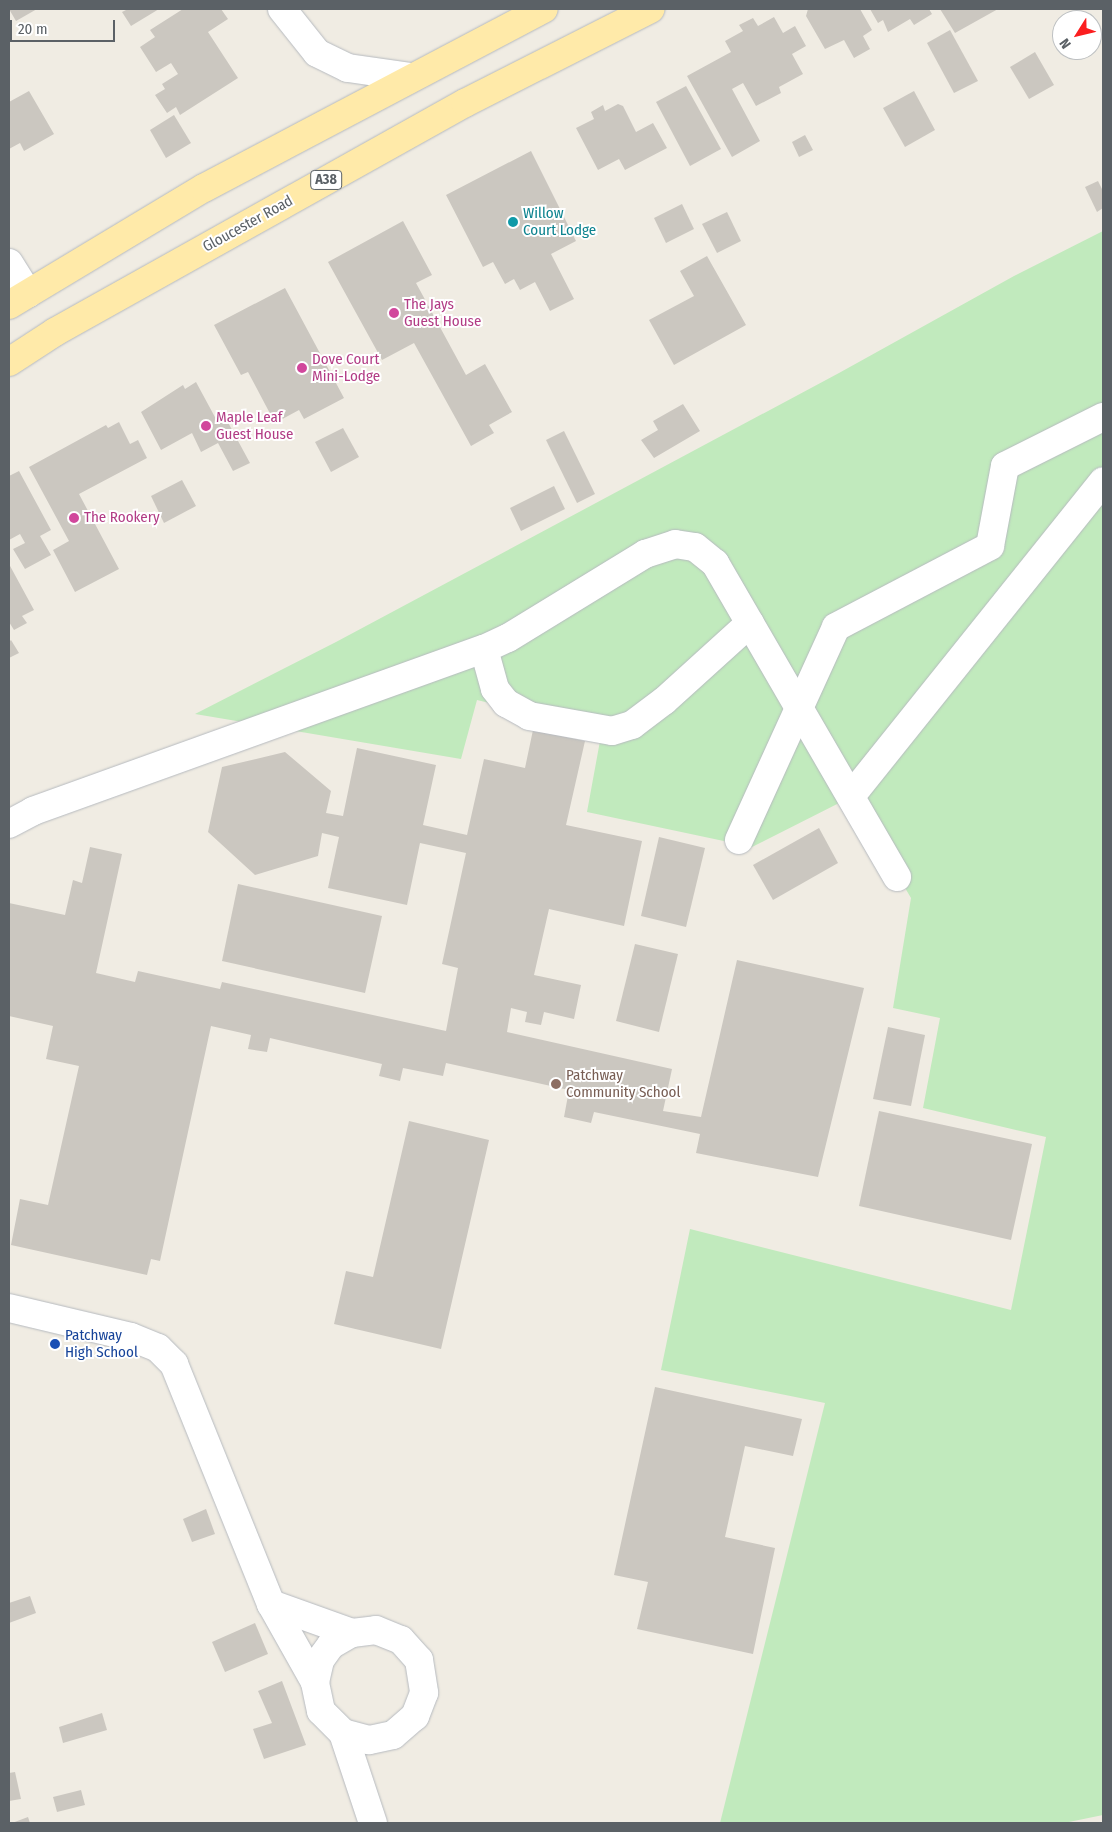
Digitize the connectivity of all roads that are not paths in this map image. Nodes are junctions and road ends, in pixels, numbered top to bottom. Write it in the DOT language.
graph roads {
  1 [pos="544,9"];
  2 [pos="650,9"];
  3 [pos="285,14"];
  4 [pos="410,77"];
  5 [pos="9,263"];
  6 [pos="18,299"];
  7 [pos="9,362"];
  8 [pos="1103,417"];
  9 [pos="1103,481"];
  10 [pos="750,622"];
  11 [pos="484,649"];
  12 [pos="800,707"];
  13 [pos="850,796"];
  14 [pos="9,824"];
  15 [pos="739,840"];
  16 [pos="896,877"];
  17 [pos="9,1308"];
  18 [pos="271,1604"];
  19 [pos="352,1633"];
  20 [pos="315,1682"];
  21 [pos="343,1733"];
  22 [pos="373,1823"];
  1 -- 4 [label="main road"];
  2 -- 7 [label="main road, Gloucester Road / A38"];
  3 -- 4 [label="street"];
  4 -- 6 [label="main road"];
  5 -- 6 [label="street"];
  8 -- 12 [label="street"];
  9 -- 13 [label="street"];
  10 -- 11 [label="street"];
  10 -- 11 [label="street"];
  10 -- 12 [label="street"];
  11 -- 14 [label="street"];
  12 -- 13 [label="street"];
  12 -- 15 [label="street"];
  13 -- 16 [label="street"];
  17 -- 18 [label="street"];
  18 -- 19 [label="street"];
  18 -- 20 [label="street"];
  19 -- 20 [label="street"];
  19 -- 21 [label="street"];
  20 -- 21 [label="street"];
  21 -- 22 [label="street"];
}
